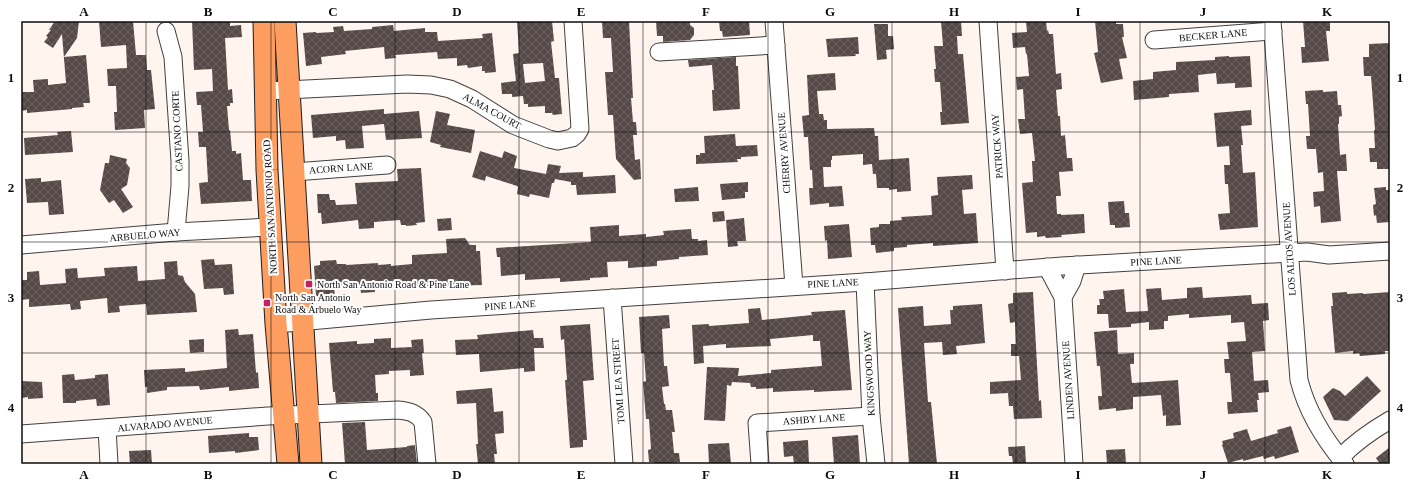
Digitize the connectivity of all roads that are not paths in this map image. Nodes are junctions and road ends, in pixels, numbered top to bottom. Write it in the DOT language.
graph roads {
  1 [pos="264,21"];
  2 [pos="285,21"];
  3 [pos="573,21"];
  4 [pos="774,21"];
  5 [pos="988,21"];
  6 [pos="1273,26"];
  7 [pos="166,31"];
  8 [pos="1154,40"];
  9 [pos="776,45"];
  10 [pos="659,52"];
  11 [pos="290,89"];
  12 [pos="266,91"];
  13 [pos="387,165"];
  14 [pos="294,172"];
  15 [pos="270,227"];
  16 [pos="176,232"];
  17 [pos="21,245"];
  18 [pos="1390,251"];
  19 [pos="1289,254"];
  20 [pos="1077,265"];
  21 [pos="1048,267"];
  22 [pos="1005,271"];
  23 [pos="865,282"];
  24 [pos="794,286"];
  25 [pos="1062,297"];
  26 [pos="612,298"];
  27 [pos="302,322"];
  28 [pos="276,324"];
  29 [pos="308,414"];
  30 [pos="285,415"];
  31 [pos="871,416"];
  32 [pos="1390,420"];
  33 [pos="107,428"];
  34 [pos="21,434"];
  35 [pos="1343,461"];
  36 [pos="109,464"];
  37 [pos="288,464"];
  38 [pos="311,464"];
  39 [pos="427,464"];
  40 [pos="624,464"];
  41 [pos="760,464"];
  42 [pos="876,464"];
  43 [pos="1074,464"];
  1 -- 12 [label="main road, NORTH SAN ANTONIO ROAD"];
  2 -- 11 [label="main road"];
  3 -- 11 [label="street, ALMA COURT"];
  4 -- 9 [label="street, CHERRY AVENUE"];
  5 -- 22 [label="street, PATRICK WAY"];
  6 -- 8 [label="street, BECKER LANE"];
  6 -- 19 [label="street, LOS ALTOS AVENUE"];
  7 -- 16 [label="street, CASTANO CORTE"];
  9 -- 10 [label="street"];
  9 -- 24 [label="street, CHERRY AVENUE"];
  11 -- 12 [label="street, ALMA COURT"];
  11 -- 14 [label="main road"];
  12 -- 15 [label="main road, NORTH SAN ANTONIO ROAD"];
  13 -- 14 [label="street, ACORN LANE"];
  14 -- 27 [label="main road"];
  15 -- 16 [label="street, ARBUELO WAY"];
  15 -- 28 [label="main road, NORTH SAN ANTONIO ROAD"];
  16 -- 17 [label="street, ARBUELO WAY"];
  18 -- 19 [label="street, PINE LANE"];
  19 -- 20 [label="street, PINE LANE"];
  19 -- 35 [label="street, LOS ALTOS AVENUE"];
  20 -- 21 [label="street, PINE LANE"];
  20 -- 25 [label="street"];
  21 -- 22 [label="street, PINE LANE"];
  21 -- 25 [label="street, LINDEN AVENUE"];
  22 -- 23 [label="street, PINE LANE"];
  23 -- 24 [label="street, PINE LANE"];
  23 -- 31 [label="street, KINGSWOOD WAY"];
  24 -- 26 [label="street, PINE LANE"];
  25 -- 43 [label="street, LINDEN AVENUE"];
  26 -- 27 [label="street, PINE LANE"];
  26 -- 40 [label="street, TOMI LEA STREET"];
  27 -- 28 [label="street, PINE LANE"];
  27 -- 29 [label="main road"];
  28 -- 30 [label="main road, NORTH SAN ANTONIO ROAD"];
  29 -- 30 [label="street, ALVARADO AVENUE"];
  29 -- 38 [label="main road"];
  29 -- 39 [label="street, ALVARADO AVENUE"];
  30 -- 33 [label="street, ALVARADO AVENUE"];
  30 -- 37 [label="main road, NORTH SAN ANTONIO ROAD"];
  31 -- 41 [label="street, ASHBY LANE"];
  31 -- 42 [label="street, KINGSWOOD WAY"];
  32 -- 35 [label="street"];
  33 -- 34 [label="street, ALVARADO AVENUE"];
  33 -- 36 [label="street"];
}
